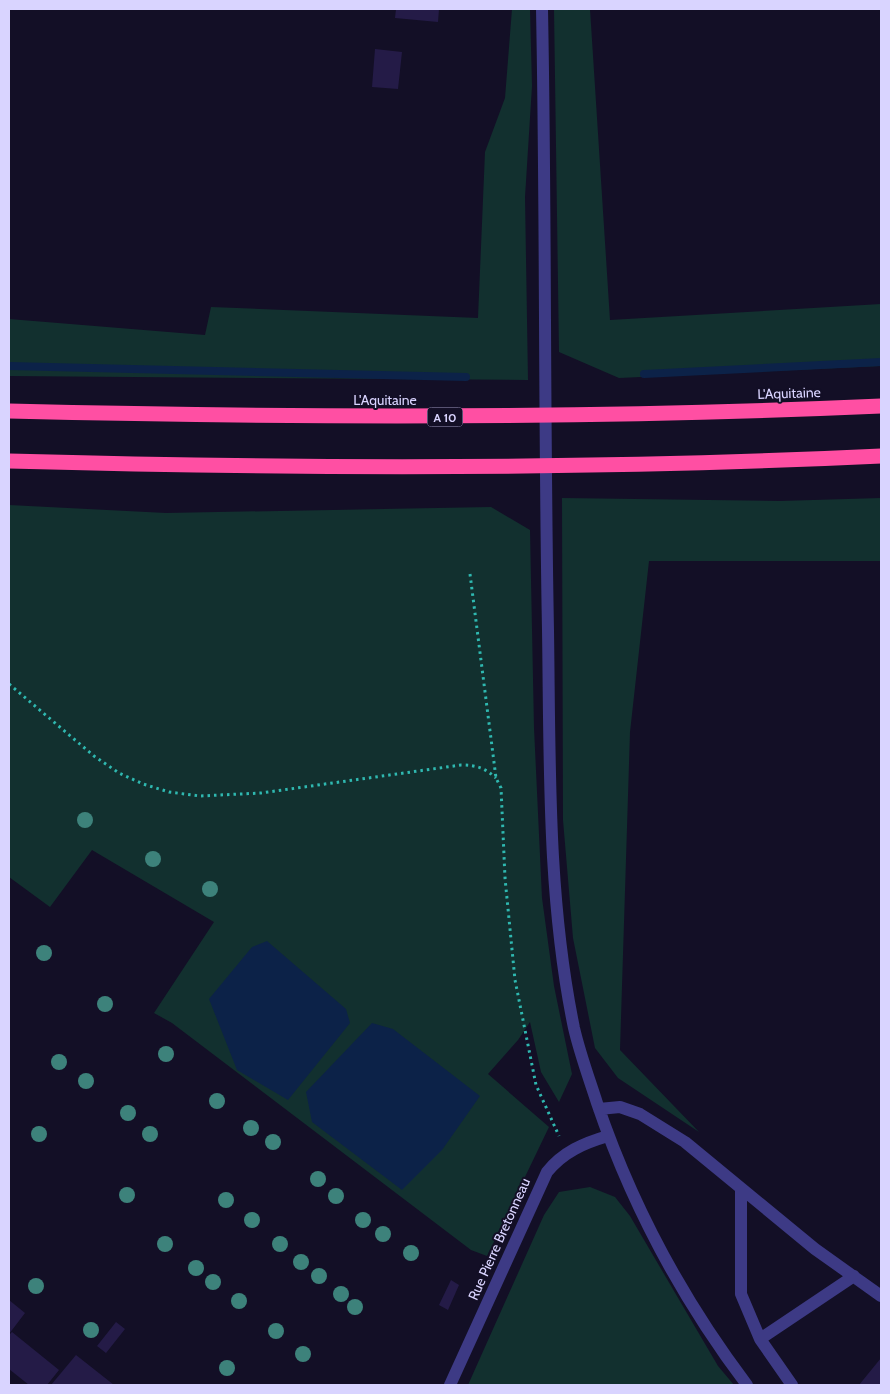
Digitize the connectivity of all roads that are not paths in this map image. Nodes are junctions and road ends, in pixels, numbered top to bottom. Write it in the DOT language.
graph roads {
  1 [pos="542,9"];
  2 [pos="881,406"];
  3 [pos="9,411"];
  4 [pos="881,456"];
  5 [pos="9,461"];
  6 [pos="599,1109"];
  7 [pos="608,1136"];
  8 [pos="741,1189"];
  9 [pos="854,1276"];
  10 [pos="881,1296"];
  11 [pos="760,1339"];
  12 [pos="450,1385"];
  13 [pos="747,1385"];
  14 [pos="792,1385"];
  1 -- 6 [label="street"];
  2 -- 3 [label="highway, L'Aquitaine / A 10"];
  4 -- 5 [label="highway"];
  6 -- 7 [label="street"];
  6 -- 8 [label="street"];
  7 -- 12 [label="street, Rue Pierre Bretonneau"];
  7 -- 13 [label="street"];
  8 -- 9 [label="street"];
  8 -- 11 [label="street"];
  9 -- 10 [label="street"];
  9 -- 11 [label="street"];
  11 -- 14 [label="street"];
}
